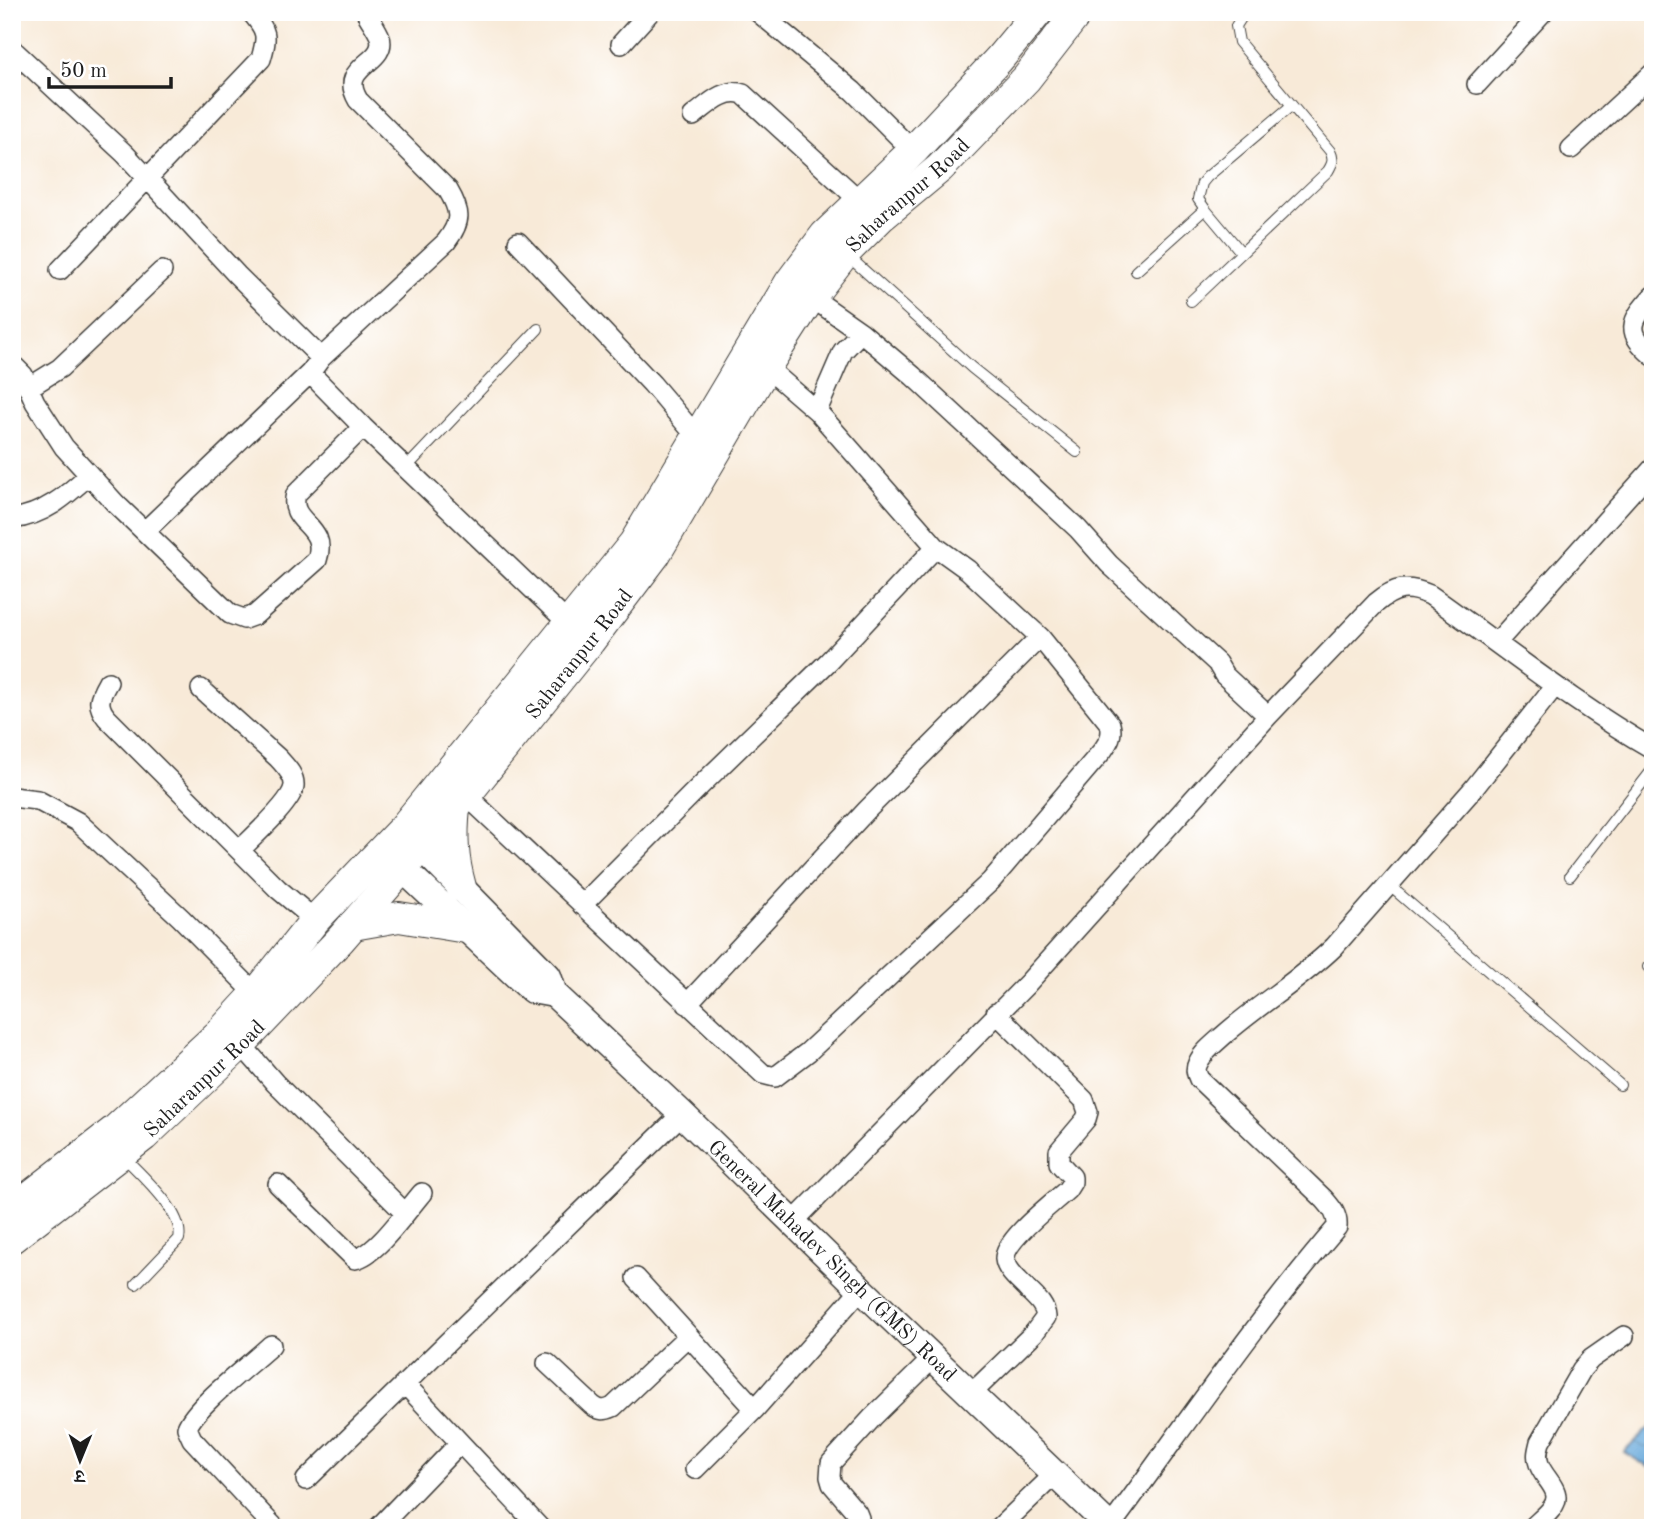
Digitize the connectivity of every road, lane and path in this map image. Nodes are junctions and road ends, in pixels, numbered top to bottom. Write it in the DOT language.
graph roads {
  1 [pos="251,12"];
  2 [pos="366,12"];
  3 [pos="650,12"];
  4 [pos="758,12"];
  5 [pos="1038,12"];
  6 [pos="1078,12"];
  7 [pos="1245,12"];
  8 [pos="1544,12"];
  9 [pos="621,44"];
  10 [pos="12,49"];
  11 [pos="1653,73"];
  12 [pos="1476,84"];
  13 [pos="1291,106"];
  14 [pos="693,116"];
  15 [pos="1571,149"];
  16 [pos="913,151"];
  17 [pos="148,179"];
  18 [pos="859,200"];
  19 [pos="1205,209"];
  20 [pos="518,242"];
  21 [pos="1241,252"];
  22 [pos="845,253"];
  23 [pos="60,270"];
  24 [pos="162,271"];
  25 [pos="1136,271"];
  26 [pos="1653,296"];
  27 [pos="811,297"];
  28 [pos="1191,302"];
  29 [pos="538,329"];
  30 [pos="861,332"];
  31 [pos="1653,356"];
  32 [pos="12,363"];
  33 [pos="315,365"];
  34 [pos="765,367"];
  35 [pos="28,388"];
  36 [pos="817,411"];
  37 [pos="363,427"];
  38 [pos="697,437"];
  39 [pos="1077,452"];
  40 [pos="406,468"];
  41 [pos="1653,468"];
  42 [pos="89,475"];
  43 [pos="12,519"];
  44 [pos="145,531"];
  45 [pos="936,547"];
  46 [pos="644,549"];
  47 [pos="568,623"];
  48 [pos="1040,637"];
  49 [pos="1497,642"];
  50 [pos="108,682"];
  51 [pos="1555,687"];
  52 [pos="201,689"];
  53 [pos="1268,716"];
  54 [pos="1653,749"];
  55 [pos="1653,769"];
  56 [pos="12,797"];
  57 [pos="461,801"];
  58 [pos="413,836"];
  59 [pos="241,849"];
  60 [pos="392,859"];
  61 [pos="1570,876"];
  62 [pos="1390,886"];
  63 [pos="461,887"];
  64 [pos="582,905"];
  65 [pos="315,920"];
  66 [pos="353,925"];
  67 [pos="466,928"];
  68 [pos="256,994"];
  69 [pos="554,994"];
  70 [pos="687,1004"];
  71 [pos="996,1013"];
  72 [pos="241,1044"];
  73 [pos="1620,1085"];
  74 [pos="682,1114"];
  75 [pos="121,1153"];
  76 [pos="278,1184"];
  77 [pos="422,1193"];
  78 [pos="405,1213"];
  79 [pos="794,1221"];
  80 [pos="14,1227"];
  81 [pos="636,1278"];
  82 [pos="136,1284"];
  83 [pos="861,1289"];
  84 [pos="688,1336"];
  85 [pos="1624,1336"];
  86 [pos="271,1345"];
  87 [pos="934,1357"];
  88 [pos="547,1363"];
  89 [pos="405,1384"];
  90 [pos="971,1394"];
  91 [pos="755,1409"];
  92 [pos="460,1444"];
  93 [pos="695,1469"];
  94 [pos="1056,1473"];
  95 [pos="306,1480"];
  96 [pos="1111,1527"];
  97 [pos="275,1528"];
  98 [pos="378,1528"];
  99 [pos="540,1528"];
  100 [pos="854,1528"];
  101 [pos="999,1528"];
  102 [pos="1532,1528"];
  1 -- 17 [label="street"];
  2 -- 33 [label="street"];
  3 -- 9 [label="street"];
  4 -- 16 [label="street"];
  5 -- 16 [label="main road, Saharanpur Road"];
  6 -- 22 [label="main road, Saharanpur Road"];
  7 -- 13 [label="lane"];
  8 -- 12 [label="street"];
  10 -- 17 [label="street"];
  11 -- 15 [label="street"];
  13 -- 19 [label="lane"];
  13 -- 21 [label="lane"];
  14 -- 18 [label="street"];
  16 -- 18 [label="main road, Saharanpur Road"];
  17 -- 23 [label="street"];
  17 -- 33 [label="street"];
  18 -- 38 [label="main road, Saharanpur Road"];
  19 -- 21 [label="lane"];
  19 -- 25 [label="lane"];
  20 -- 38 [label="street"];
  21 -- 28 [label="lane"];
  22 -- 27 [label="main road, Saharanpur Road"];
  22 -- 39 [label="lane"];
  24 -- 35 [label="street"];
  26 -- 31 [label="street"];
  27 -- 30 [label="street"];
  27 -- 34 [label="main road, Saharanpur Road"];
  29 -- 40 [label="lane"];
  30 -- 36 [label="street"];
  30 -- 53 [label="street"];
  32 -- 35 [label="street"];
  33 -- 37 [label="street"];
  33 -- 44 [label="street"];
  34 -- 36 [label="street"];
  34 -- 46 [label="main road, Saharanpur Road"];
  35 -- 42 [label="street"];
  36 -- 45 [label="street"];
  37 -- 40 [label="street"];
  37 -- 44 [label="street"];
  38 -- 46 [label="main road, Saharanpur Road"];
  40 -- 47 [label="street"];
  41 -- 49 [label="street"];
  42 -- 43 [label="street"];
  42 -- 44 [label="street"];
  45 -- 48 [label="street"];
  45 -- 64 [label="street"];
  46 -- 47 [label="main road, Saharanpur Road"];
  46 -- 57 [label="main road, Saharanpur Road"];
  47 -- 58 [label="main road, Saharanpur Road"];
  48 -- 70 [label="street"];
  48 -- 70 [label="street"];
  49 -- 51 [label="street"];
  49 -- 53 [label="street"];
  50 -- 59 [label="street"];
  51 -- 54 [label="street"];
  51 -- 62 [label="street"];
  52 -- 59 [label="street"];
  53 -- 71 [label="street"];
  55 -- 61 [label="lane"];
  56 -- 68 [label="street"];
  57 -- 58 [label="main road, Saharanpur Road"];
  57 -- 63 [label="main road"];
  57 -- 64 [label="street"];
  58 -- 60 [label="main road, Saharanpur Road"];
  58 -- 63 [label="street, General Mahadev Singh (GMS) Road"];
  59 -- 65 [label="street"];
  60 -- 65 [label="main road, Saharanpur Road"];
  60 -- 66 [label="main road, Saharanpur Road"];
  60 -- 67 [label="street, General Mahadev Singh (GMS) Road"];
  62 -- 73 [label="lane"];
  62 -- 96 [label="street"];
  63 -- 69 [label="street, General Mahadev Singh (GMS) Road"];
  64 -- 70 [label="street"];
  65 -- 68 [label="main road, Saharanpur Road"];
  66 -- 67 [label="main road"];
  66 -- 72 [label="main road, Saharanpur Road"];
  67 -- 69 [label="street, General Mahadev Singh (GMS) Road"];
  68 -- 80 [label="main road, Saharanpur Road"];
  69 -- 74 [label="street, General Mahadev Singh (GMS) Road"];
  71 -- 79 [label="street"];
  71 -- 90 [label="street"];
  72 -- 75 [label="main road, Saharanpur Road"];
  72 -- 78 [label="street"];
  74 -- 79 [label="street, General Mahadev Singh (GMS) Road"];
  74 -- 89 [label="street"];
  75 -- 80 [label="main road, Saharanpur Road"];
  75 -- 82 [label="lane"];
  76 -- 78 [label="street"];
  77 -- 78 [label="street"];
  79 -- 83 [label="street, General Mahadev Singh (GMS) Road"];
  81 -- 84 [label="street"];
  83 -- 87 [label="street, General Mahadev Singh (GMS) Road"];
  83 -- 91 [label="street"];
  84 -- 88 [label="street"];
  84 -- 91 [label="street"];
  85 -- 102 [label="street"];
  86 -- 97 [label="street"];
  87 -- 90 [label="street, General Mahadev Singh (GMS) Road"];
  87 -- 100 [label="street"];
  89 -- 92 [label="street"];
  89 -- 95 [label="street"];
  90 -- 94 [label="street, General Mahadev Singh (GMS) Road"];
  91 -- 93 [label="street"];
  92 -- 98 [label="street"];
  92 -- 99 [label="street"];
  94 -- 96 [label="street, General Mahadev Singh (GMS) Road"];
  94 -- 101 [label="street"];
}
